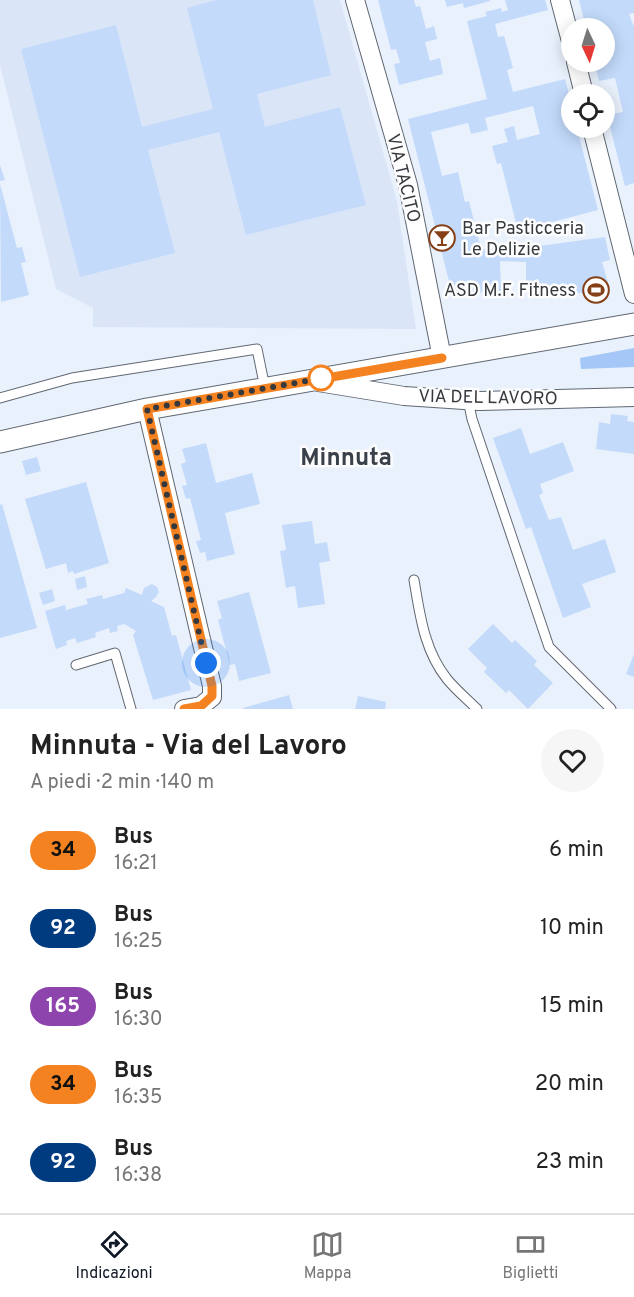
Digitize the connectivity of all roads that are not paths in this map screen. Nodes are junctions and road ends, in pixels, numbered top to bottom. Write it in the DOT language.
graph roads {
  1 [pos="355,0"];
  2 [pos="560,0"];
  3 [pos="565,18"];
  4 [pos="595,138"];
  5 [pos="634,294"];
  6 [pos="634,324"];
  7 [pos="442,358"];
  8 [pos="307,381"];
  9 [pos="264,388"];
  10 [pos="634,397"];
  11 [pos="0,398"];
  12 [pos="468,400"];
  13 [pos="147,409"];
  14 [pos="0,442"];
  15 [pos="414,580"];
  16 [pos="76,665"];
  17 [pos="130,709"];
  18 [pos="184,709"];
  19 [pos="477,709"];
  20 [pos="611,709"];
  1 -- 7 [label="street, VIA TACITO"];
  2 -- 3 [label="street"];
  4 -- 5 [label="street"];
  6 -- 7 [label="street, VIA DEL LAVORO"];
  7 -- 8 [label="street, VIA DEL LAVORO"];
  8 -- 9 [label="street, VIA DEL LAVORO"];
  8 -- 12 [label="street, VIA DEL LAVORO"];
  9 -- 11 [label="lane"];
  9 -- 13 [label="street, VIA DEL LAVORO"];
  10 -- 12 [label="street, VIA DEL LAVORO"];
  12 -- 20 [label="lane"];
  13 -- 14 [label="street, VIA DEL LAVORO"];
  13 -- 18 [label="street"];
  15 -- 19 [label="lane"];
  16 -- 17 [label="lane"];
}
